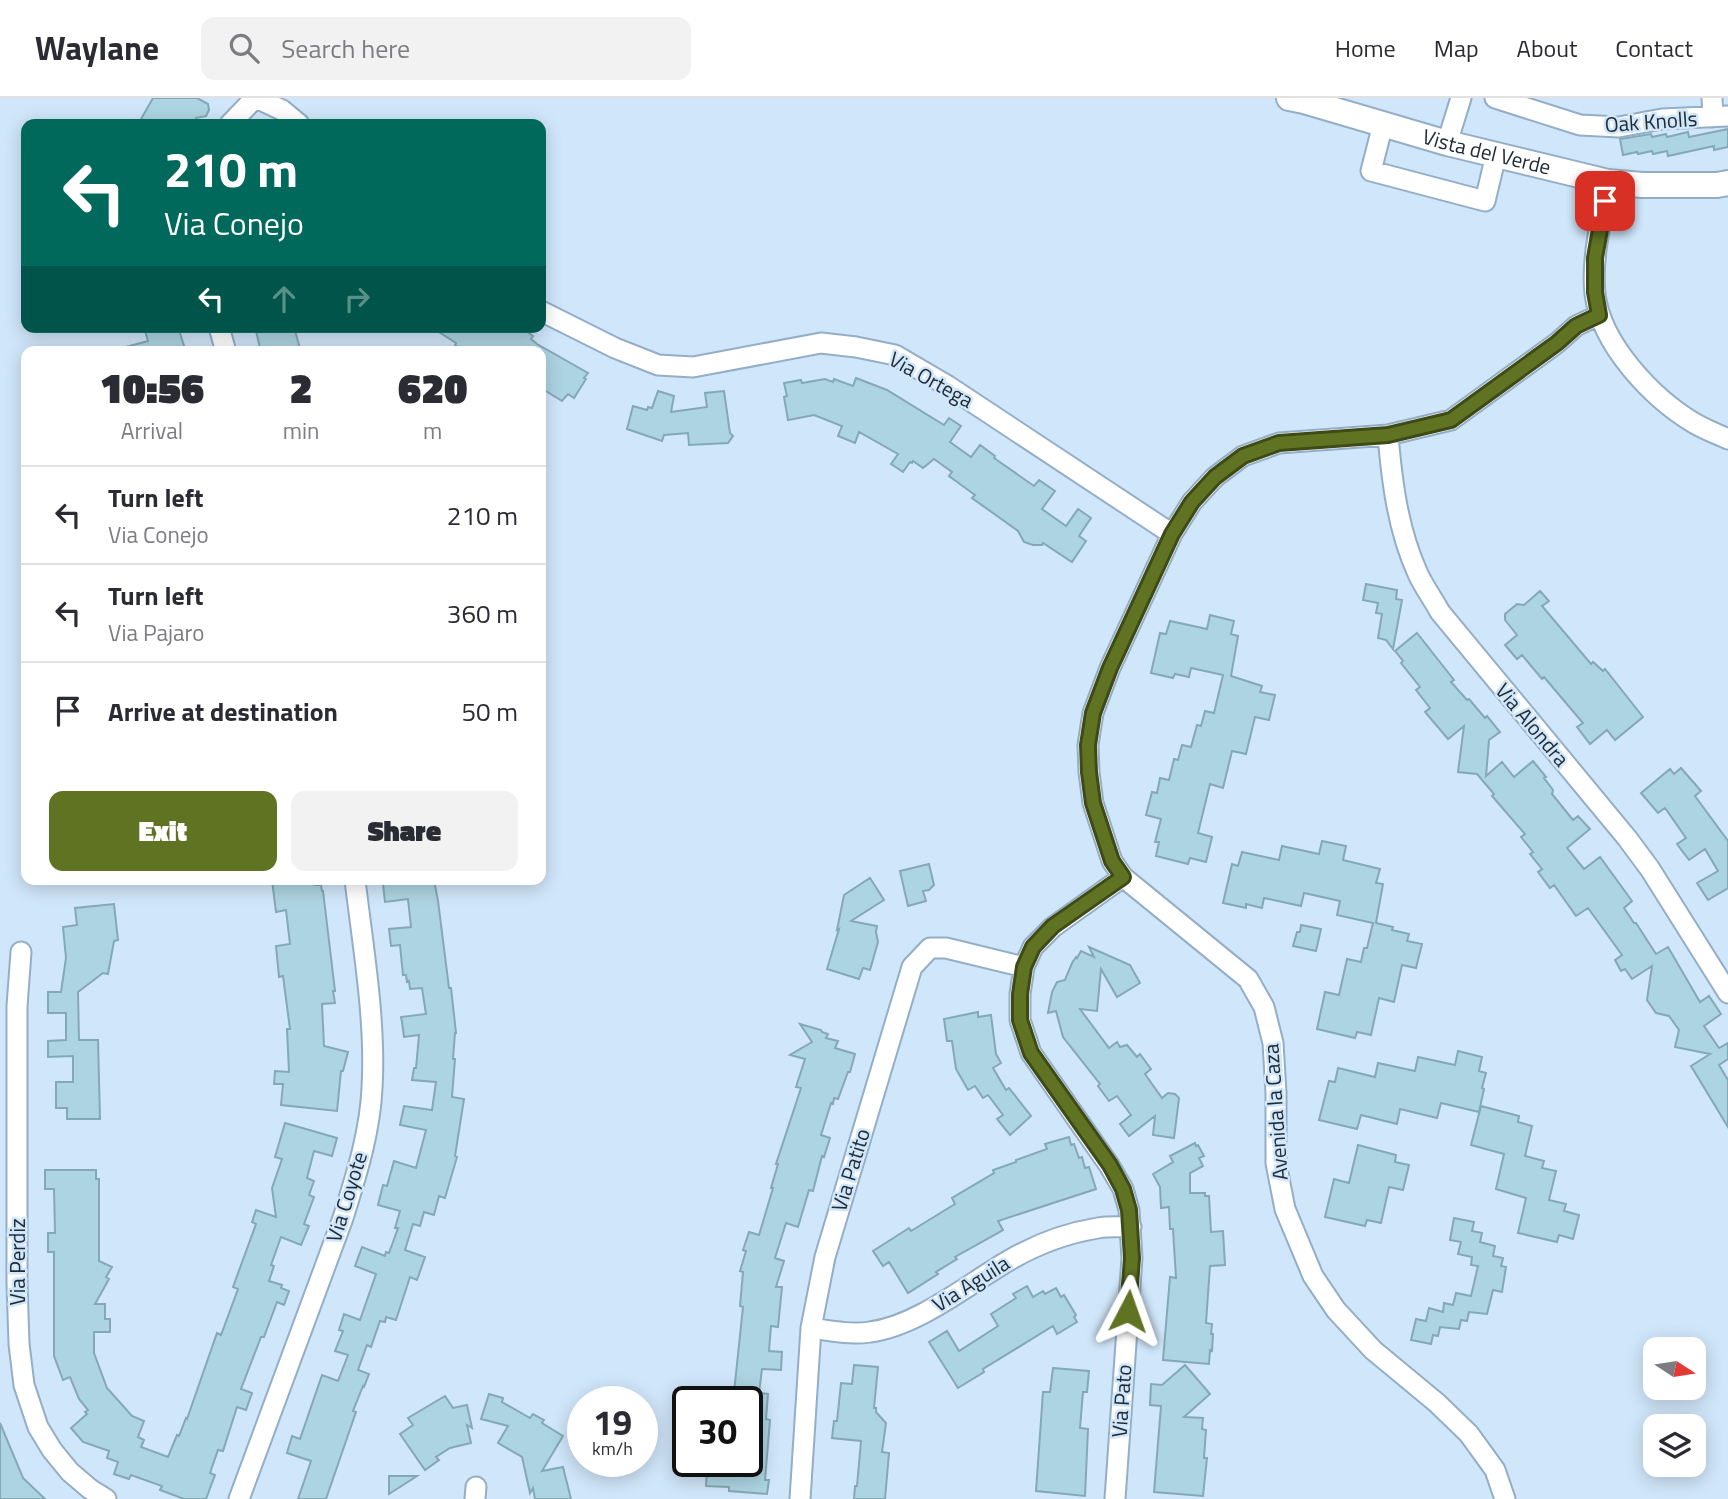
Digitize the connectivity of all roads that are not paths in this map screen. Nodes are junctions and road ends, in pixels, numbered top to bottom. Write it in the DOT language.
graph roads {
  1 [pos="255,98"];
  2 [pos="1289,98"];
  3 [pos="1461,98"];
  4 [pos="1495,98"];
  5 [pos="1718,110"];
  6 [pos="235,119"];
  7 [pos="293,119"];
  8 [pos="1382,124"];
  9 [pos="1447,143"];
  10 [pos="1496,155"];
  11 [pos="1608,182"];
  12 [pos="1728,183"];
  13 [pos="546,314"];
  14 [pos="1599,315"];
  15 [pos="1388,435"];
  16 [pos="1728,439"];
  17 [pos="1172,534"];
  18 [pos="1123,877"];
  19 [pos="356,885"];
  20 [pos="21,952"];
  21 [pos="1024,967"];
  22 [pos="1728,993"];
  23 [pos="1131,1227"];
  24 [pos="811,1328"];
  25 [pos="106,1499"];
  26 [pos="239,1499"];
  27 [pos="800,1499"];
  28 [pos="1115,1499"];
  29 [pos="1505,1499"];
  1 -- 6 [label="street"];
  1 -- 7 [label="street"];
  2 -- 8 [label="street, Vista del Verde"];
  3 -- 9 [label="street"];
  4 -- 5 [label="street, Oak Knolls"];
  8 -- 9 [label="street, Vista del Verde"];
  8 -- 10 [label="street"];
  9 -- 10 [label="street, Vista del Verde"];
  10 -- 11 [label="street, Vista del Verde"];
  11 -- 12 [label="street, Vista del Verde"];
  11 -- 14 [label="street"];
  13 -- 17 [label="street, Via Ortega"];
  14 -- 15 [label="street"];
  14 -- 16 [label="street"];
  15 -- 17 [label="street"];
  15 -- 22 [label="street, Via Alondra"];
  17 -- 18 [label="street"];
  18 -- 21 [label="street, Via Pato"];
  18 -- 29 [label="street, Avenida la Caza"];
  19 -- 26 [label="street, Via Coyote"];
  20 -- 25 [label="street, Via Perdiz"];
  21 -- 23 [label="street, Via Pato"];
  21 -- 24 [label="street, Via Patito"];
  23 -- 24 [label="street, Via Aguila"];
  23 -- 28 [label="street, Via Pato"];
  24 -- 27 [label="street, Via Patito"];
}
